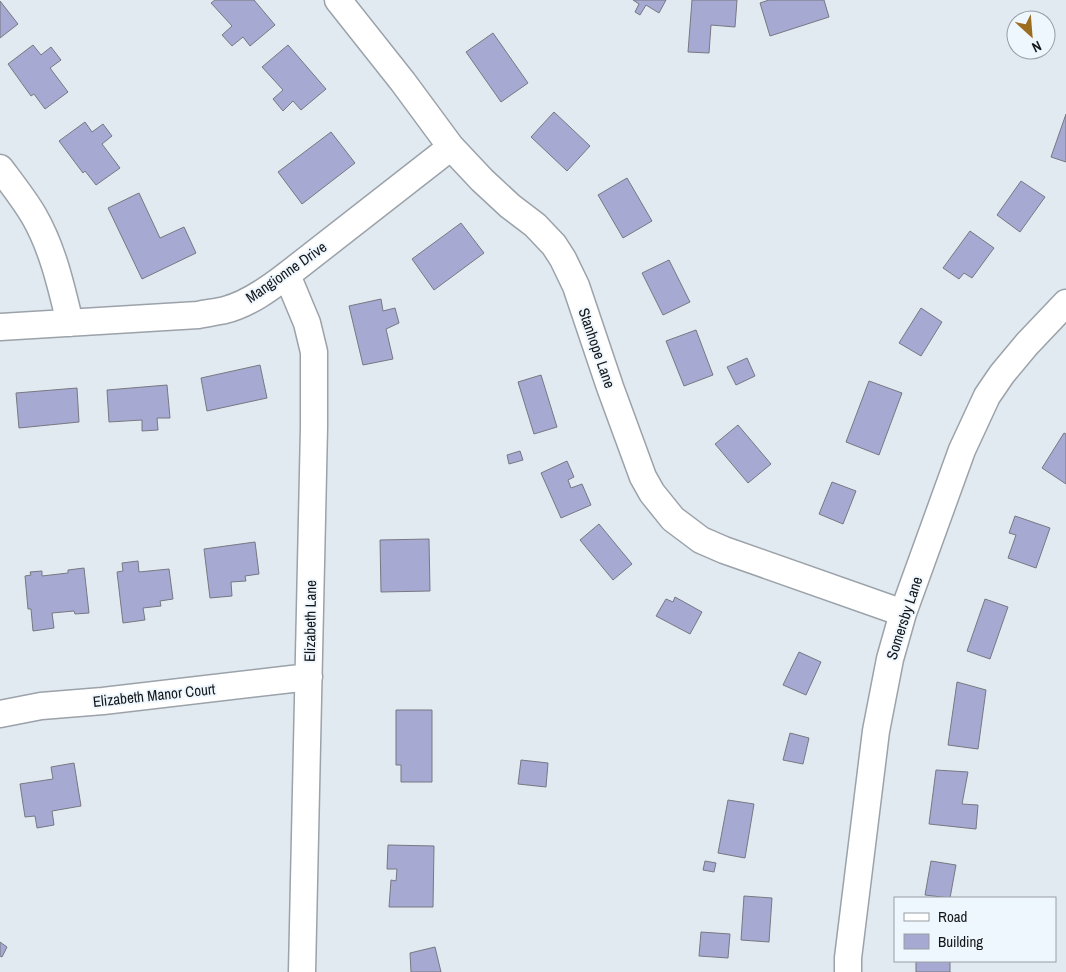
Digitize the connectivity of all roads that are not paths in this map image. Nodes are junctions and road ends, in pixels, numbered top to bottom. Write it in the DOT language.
graph roads {
  1 [pos="338,0"];
  2 [pos="451,147"];
  3 [pos="0,168"];
  4 [pos="287,275"];
  5 [pos="1066,303"];
  6 [pos="70,322"];
  7 [pos="0,327"];
  8 [pos="903,613"];
  9 [pos="309,677"];
  10 [pos="0,714"];
  11 [pos="302,972"];
  12 [pos="848,972"];
  1 -- 2 [label="street, Stanhope Lane"];
  2 -- 4 [label="street, Mangionne Drive"];
  2 -- 8 [label="street, Stanhope Lane"];
  3 -- 6 [label="street"];
  4 -- 6 [label="street, Mangionne Drive"];
  4 -- 9 [label="street, Elizabeth Lane"];
  5 -- 8 [label="street, Somersby Lane"];
  6 -- 7 [label="street, Mangionne Drive"];
  8 -- 12 [label="street, Somersby Lane"];
  9 -- 10 [label="street, Elizabeth Manor Court"];
  9 -- 11 [label="street, Elizabeth Lane"];
}
